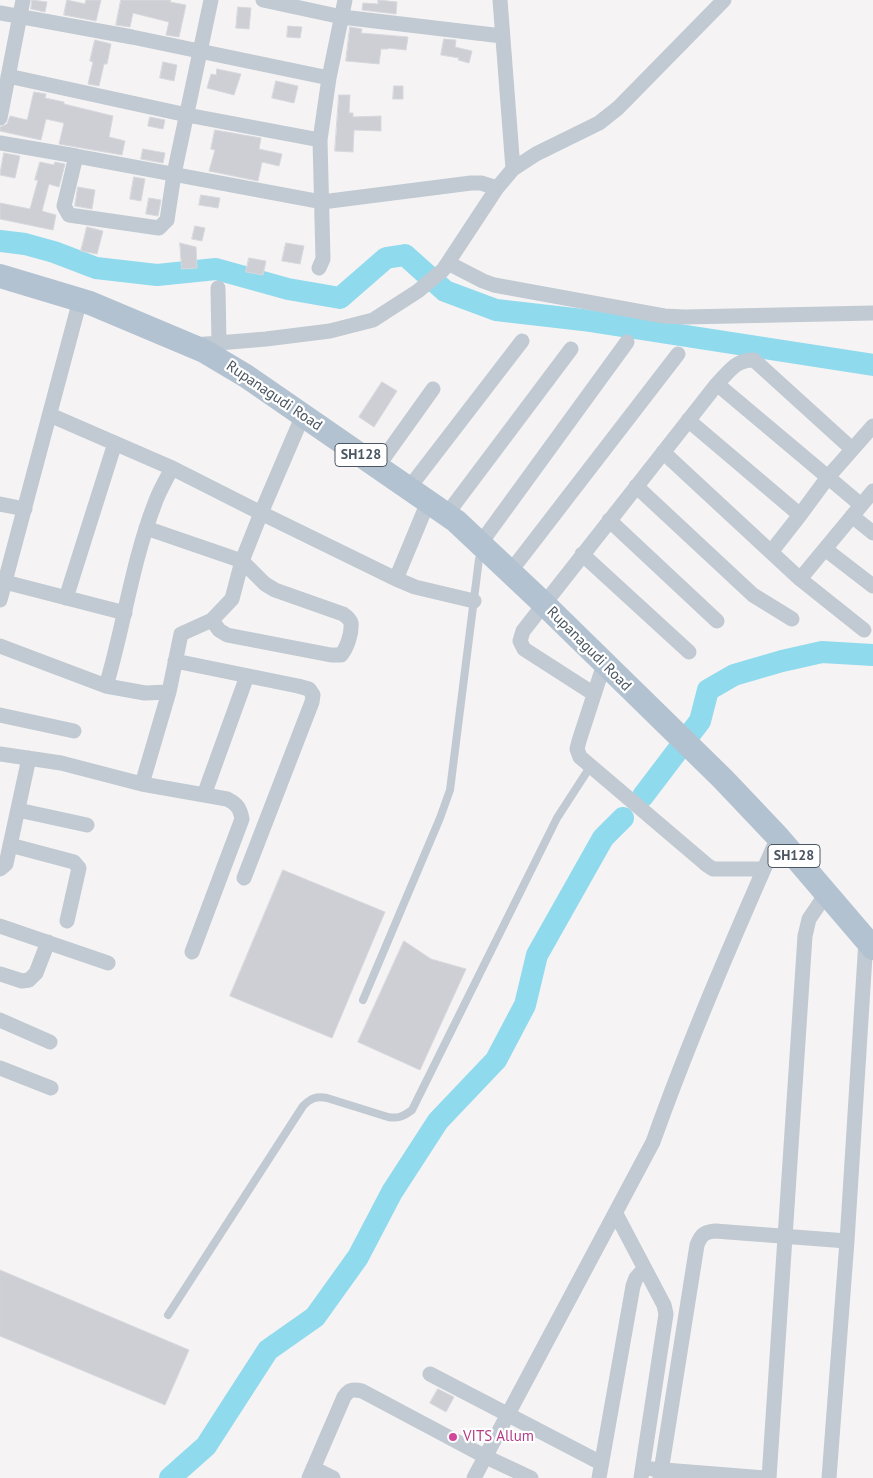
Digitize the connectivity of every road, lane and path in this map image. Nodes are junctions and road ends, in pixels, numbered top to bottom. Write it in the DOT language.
graph roads {
  1 [pos="23,0"];
  2 [pos="211,0"];
  3 [pos="263,0"];
  4 [pos="345,0"];
  5 [pos="500,0"];
  6 [pos="724,0"];
  7 [pos="0,13"];
  8 [pos="20,17"];
  9 [pos="342,17"];
  10 [pos="502,36"];
  11 [pos="200,52"];
  12 [pos="329,78"];
  13 [pos="5,79"];
  14 [pos="187,115"];
  15 [pos="0,118"];
  16 [pos="320,140"];
  17 [pos="0,142"];
  18 [pos="76,156"];
  19 [pos="513,169"];
  20 [pos="174,174"];
  21 [pos="497,188"];
  22 [pos="322,202"];
  23 [pos="445,266"];
  24 [pos="319,268"];
  25 [pos="0,276"];
  26 [pos="218,288"];
  27 [pos="80,300"];
  28 [pos="873,313"];
  29 [pos="522,341"];
  30 [pos="219,342"];
  31 [pos="627,342"];
  32 [pos="190,345"];
  33 [pos="571,349"];
  34 [pos="678,354"];
  35 [pos="717,384"];
  36 [pos="433,389"];
  37 [pos="303,414"];
  38 [pos="50,415"];
  39 [pos="688,420"];
  40 [pos="873,426"];
  41 [pos="115,443"];
  42 [pos="852,449"];
  43 [pos="663,452"];
  44 [pos="378,466"];
  45 [pos="172,468"];
  46 [pos="828,477"];
  47 [pos="636,486"];
  48 [pos="409,488"];
  49 [pos="873,491"];
  50 [pos="0,504"];
  51 [pos="25,508"];
  52 [pos="437,508"];
  53 [pos="857,511"];
  54 [pos="261,513"];
  55 [pos="800,515"];
  56 [pos="609,520"];
  57 [pos="146,528"];
  58 [pos="873,533"];
  59 [pos="482,546"];
  60 [pos="825,550"];
  61 [pos="771,552"];
  62 [pos="582,554"];
  63 [pos="242,561"];
  64 [pos="510,572"];
  65 [pos="396,579"];
  66 [pos="800,579"];
  67 [pos="6,582"];
  68 [pos="873,586"];
  69 [pos="66,598"];
  70 [pos="0,600"];
  71 [pos="474,601"];
  72 [pos="543,603"];
  73 [pos="125,613"];
  74 [pos="792,619"];
  75 [pos="212,620"];
  76 [pos="717,621"];
  77 [pos="864,630"];
  78 [pos="0,646"];
  79 [pos="689,652"];
  80 [pos="175,662"];
  81 [pos="604,664"];
  82 [pos="246,676"];
  83 [pos="106,686"];
  84 [pos="169,692"];
  85 [pos="594,694"];
  86 [pos="0,715"];
  87 [pos="74,731"];
  88 [pos="0,754"];
  89 [pos="29,758"];
  90 [pos="590,767"];
  91 [pos="142,784"];
  92 [pos="204,795"];
  93 [pos="18,810"];
  94 [pos="87,825"];
  95 [pos="778,837"];
  96 [pos="10,845"];
  97 [pos="0,869"];
  98 [pos="764,870"];
  99 [pos="244,878"];
  100 [pos="826,894"];
  101 [pos="67,921"];
  102 [pos="0,926"];
  103 [pos="48,942"];
  104 [pos="869,944"];
  105 [pos="192,952"];
  106 [pos="108,963"];
  107 [pos="0,974"];
  108 [pos="363,1000"];
  109 [pos="0,1020"];
  110 [pos="50,1042"];
  111 [pos="0,1068"];
  112 [pos="51,1088"];
  113 [pos="616,1214"];
  114 [pos="785,1237"];
  115 [pos="847,1241"];
  116 [pos="644,1269"];
  117 [pos="168,1314"];
  118 [pos="430,1374"];
  119 [pos="508,1414"];
  120 [pos="486,1457"];
  121 [pos="600,1471"];
  122 [pos="311,1473"];
  123 [pos="642,1473"];
  124 [pos="661,1474"];
  125 [pos="334,1478"];
  126 [pos="474,1478"];
  127 [pos="531,1478"];
  128 [pos="765,1478"];
  129 [pos="769,1478"];
  130 [pos="829,1478"];
  1 -- 8 [label="street"];
  2 -- 11 [label="street"];
  3 -- 9 [label="street"];
  4 -- 9 [label="street"];
  5 -- 10 [label="street"];
  6 -- 19 [label="street"];
  7 -- 8 [label="street"];
  8 -- 11 [label="street"];
  8 -- 13 [label="street"];
  9 -- 10 [label="street"];
  9 -- 12 [label="street"];
  10 -- 19 [label="street"];
  11 -- 12 [label="street"];
  11 -- 14 [label="street"];
  12 -- 16 [label="street"];
  13 -- 14 [label="street"];
  13 -- 15 [label="street"];
  14 -- 16 [label="street"];
  14 -- 20 [label="street"];
  16 -- 22 [label="street"];
  17 -- 18 [label="street"];
  18 -- 20 [label="street"];
  18 -- 20 [label="street"];
  19 -- 21 [label="street"];
  20 -- 22 [label="street"];
  21 -- 22 [label="street"];
  21 -- 23 [label="street"];
  22 -- 24 [label="street"];
  23 -- 28 [label="street"];
  23 -- 30 [label="street"];
  25 -- 27 [label="main road, Rupanagudi Road / SH128"];
  26 -- 30 [label="street"];
  27 -- 32 [label="main road, Rupanagudi Road / SH128"];
  27 -- 38 [label="street"];
  29 -- 48 [label="street"];
  30 -- 32 [label="street"];
  31 -- 59 [label="street"];
  32 -- 37 [label="main road, Rupanagudi Road / SH128"];
  33 -- 52 [label="street"];
  34 -- 64 [label="street"];
  35 -- 39 [label="street"];
  35 -- 42 [label="street"];
  35 -- 46 [label="street"];
  36 -- 44 [label="street"];
  37 -- 44 [label="main road, Rupanagudi Road / SH128"];
  37 -- 54 [label="street"];
  38 -- 41 [label="street"];
  38 -- 51 [label="street"];
  39 -- 43 [label="street"];
  39 -- 55 [label="street"];
  40 -- 42 [label="street"];
  41 -- 45 [label="street"];
  41 -- 69 [label="street"];
  42 -- 46 [label="street"];
  43 -- 47 [label="street"];
  43 -- 61 [label="street"];
  44 -- 48 [label="main road, Rupanagudi Road / SH128"];
  45 -- 54 [label="street"];
  45 -- 57 [label="street"];
  46 -- 53 [label="street"];
  46 -- 55 [label="street"];
  47 -- 56 [label="street"];
  47 -- 74 [label="street"];
  48 -- 52 [label="main road, Rupanagudi Road / SH128"];
  49 -- 53 [label="street"];
  50 -- 51 [label="street"];
  51 -- 67 [label="street"];
  52 -- 59 [label="main road, Rupanagudi Road / SH128"];
  52 -- 65 [label="street"];
  53 -- 58 [label="street"];
  53 -- 60 [label="street"];
  54 -- 63 [label="street"];
  54 -- 65 [label="street"];
  55 -- 61 [label="street"];
  56 -- 62 [label="street"];
  56 -- 76 [label="street"];
  57 -- 63 [label="street"];
  57 -- 73 [label="street"];
  59 -- 64 [label="main road, Rupanagudi Road / SH128"];
  59 -- 71 [label="lane"];
  60 -- 66 [label="street"];
  60 -- 68 [label="street"];
  61 -- 66 [label="street"];
  62 -- 72 [label="street"];
  62 -- 79 [label="street"];
  63 -- 75 [label="street"];
  63 -- 75 [label="street"];
  64 -- 72 [label="main road, Rupanagudi Road / SH128"];
  65 -- 71 [label="street"];
  66 -- 77 [label="street"];
  67 -- 69 [label="street"];
  67 -- 70 [label="street"];
  69 -- 73 [label="street"];
  71 -- 108 [label="lane"];
  72 -- 81 [label="main road, Rupanagudi Road / SH128"];
  72 -- 85 [label="street"];
  73 -- 83 [label="street"];
  75 -- 80 [label="street"];
  78 -- 83 [label="street"];
  80 -- 82 [label="street"];
  80 -- 84 [label="street"];
  81 -- 85 [label="street"];
  81 -- 95 [label="main road, Rupanagudi Road / SH128"];
  82 -- 92 [label="street"];
  82 -- 99 [label="street"];
  83 -- 84 [label="street"];
  84 -- 91 [label="street"];
  85 -- 90 [label="street"];
  86 -- 87 [label="street"];
  88 -- 89 [label="street"];
  89 -- 91 [label="street"];
  89 -- 93 [label="street"];
  90 -- 98 [label="street"];
  90 -- 117 [label="lane"];
  91 -- 92 [label="street"];
  92 -- 105 [label="street"];
  93 -- 94 [label="street"];
  93 -- 96 [label="street"];
  95 -- 98 [label="street"];
  95 -- 100 [label="main road, SH128"];
  96 -- 97 [label="street"];
  96 -- 101 [label="street"];
  98 -- 113 [label="street"];
  100 -- 104 [label="main road, SH128"];
  100 -- 114 [label="street"];
  102 -- 103 [label="street"];
  103 -- 106 [label="street"];
  103 -- 107 [label="street"];
  104 -- 115 [label="street"];
  109 -- 110 [label="street"];
  111 -- 112 [label="street"];
  113 -- 116 [label="street"];
  113 -- 119 [label="street"];
  114 -- 115 [label="street"];
  114 -- 124 [label="street"];
  114 -- 129 [label="street"];
  115 -- 130 [label="street"];
  116 -- 121 [label="street"];
  116 -- 123 [label="street"];
  118 -- 119 [label="street"];
  119 -- 120 [label="street"];
  119 -- 121 [label="street"];
  120 -- 122 [label="street"];
  120 -- 126 [label="street"];
  120 -- 127 [label="street"];
  122 -- 125 [label="street"];
  123 -- 124 [label="street"];
  124 -- 128 [label="street"];
}
